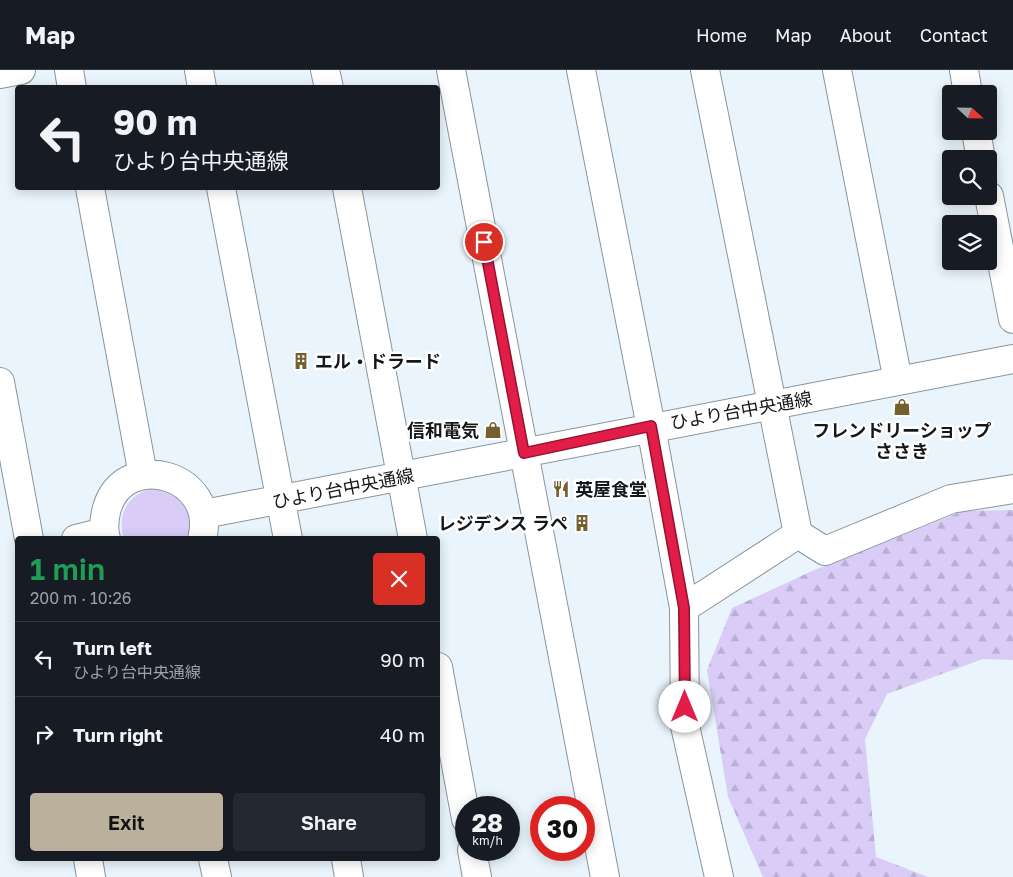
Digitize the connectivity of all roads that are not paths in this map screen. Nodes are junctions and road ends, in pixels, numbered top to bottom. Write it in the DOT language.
graph roads {
  1 [pos="21,70"];
  2 [pos="68,70"];
  3 [pos="199,70"];
  4 [pos="325,70"];
  5 [pos="451,70"];
  6 [pos="581,70"];
  7 [pos="705,70"];
  8 [pos="837,70"];
  9 [pos="964,70"];
  10 [pos="0,74"];
  11 [pos="71,85"];
  12 [pos="202,85"];
  13 [pos="328,85"];
  14 [pos="966,85"];
  15 [pos="90,190"];
  16 [pos="221,190"];
  17 [pos="348,190"];
  18 [pos="991,205"];
  19 [pos="1013,319"];
  20 [pos="1013,359"];
  21 [pos="898,381"];
  22 [pos="0,382"];
  23 [pos="774,405"];
  24 [pos="651,426"];
  25 [pos="524,453"];
  26 [pos="143,475"];
  27 [pos="402,476"];
  28 [pos="1013,489"];
  29 [pos="281,500"];
  30 [pos="203,527"];
  31 [pos="798,534"];
  32 [pos="29,536"];
  33 [pos="105,536"];
  34 [pos="287,536"];
  35 [pos="412,536"];
  36 [pos="684,608"];
  37 [pos="440,678"];
  38 [pos="462,796"];
  39 [pos="88,861"];
  40 [pos="213,861"];
  41 [pos="346,861"];
  42 [pos="474,861"];
  43 [pos="92,877"];
  44 [pos="217,877"];
  45 [pos="349,877"];
  46 [pos="477,877"];
  47 [pos="605,877"];
  48 [pos="718,877"];
  1 -- 10 [label="street"];
  2 -- 11 [label="street"];
  3 -- 12 [label="street"];
  4 -- 13 [label="street"];
  5 -- 25 [label="street"];
  6 -- 24 [label="street"];
  7 -- 23 [label="street"];
  8 -- 21 [label="street"];
  9 -- 14 [label="street"];
  15 -- 26 [label="street"];
  16 -- 29 [label="street"];
  17 -- 27 [label="street"];
  18 -- 19 [label="street"];
  20 -- 21 [label="street, ひより台中央通線"];
  21 -- 23 [label="street, ひより台中央通線"];
  22 -- 32 [label="street"];
  23 -- 24 [label="street, ひより台中央通線"];
  23 -- 31 [label="street"];
  24 -- 25 [label="street, ひより台中央通線"];
  24 -- 36 [label="street"];
  25 -- 27 [label="street, ひより台中央通線"];
  25 -- 47 [label="street"];
  26 -- 30 [label="street"];
  26 -- 33 [label="street"];
  27 -- 29 [label="street, ひより台中央通線"];
  27 -- 35 [label="street"];
  28 -- 31 [label="street"];
  29 -- 30 [label="street, ひより台中央通線"];
  29 -- 34 [label="street"];
  31 -- 36 [label="street"];
  36 -- 48 [label="street"];
  37 -- 38 [label="street"];
  39 -- 43 [label="street"];
  40 -- 44 [label="street"];
  41 -- 45 [label="street"];
  42 -- 46 [label="street"];
}
